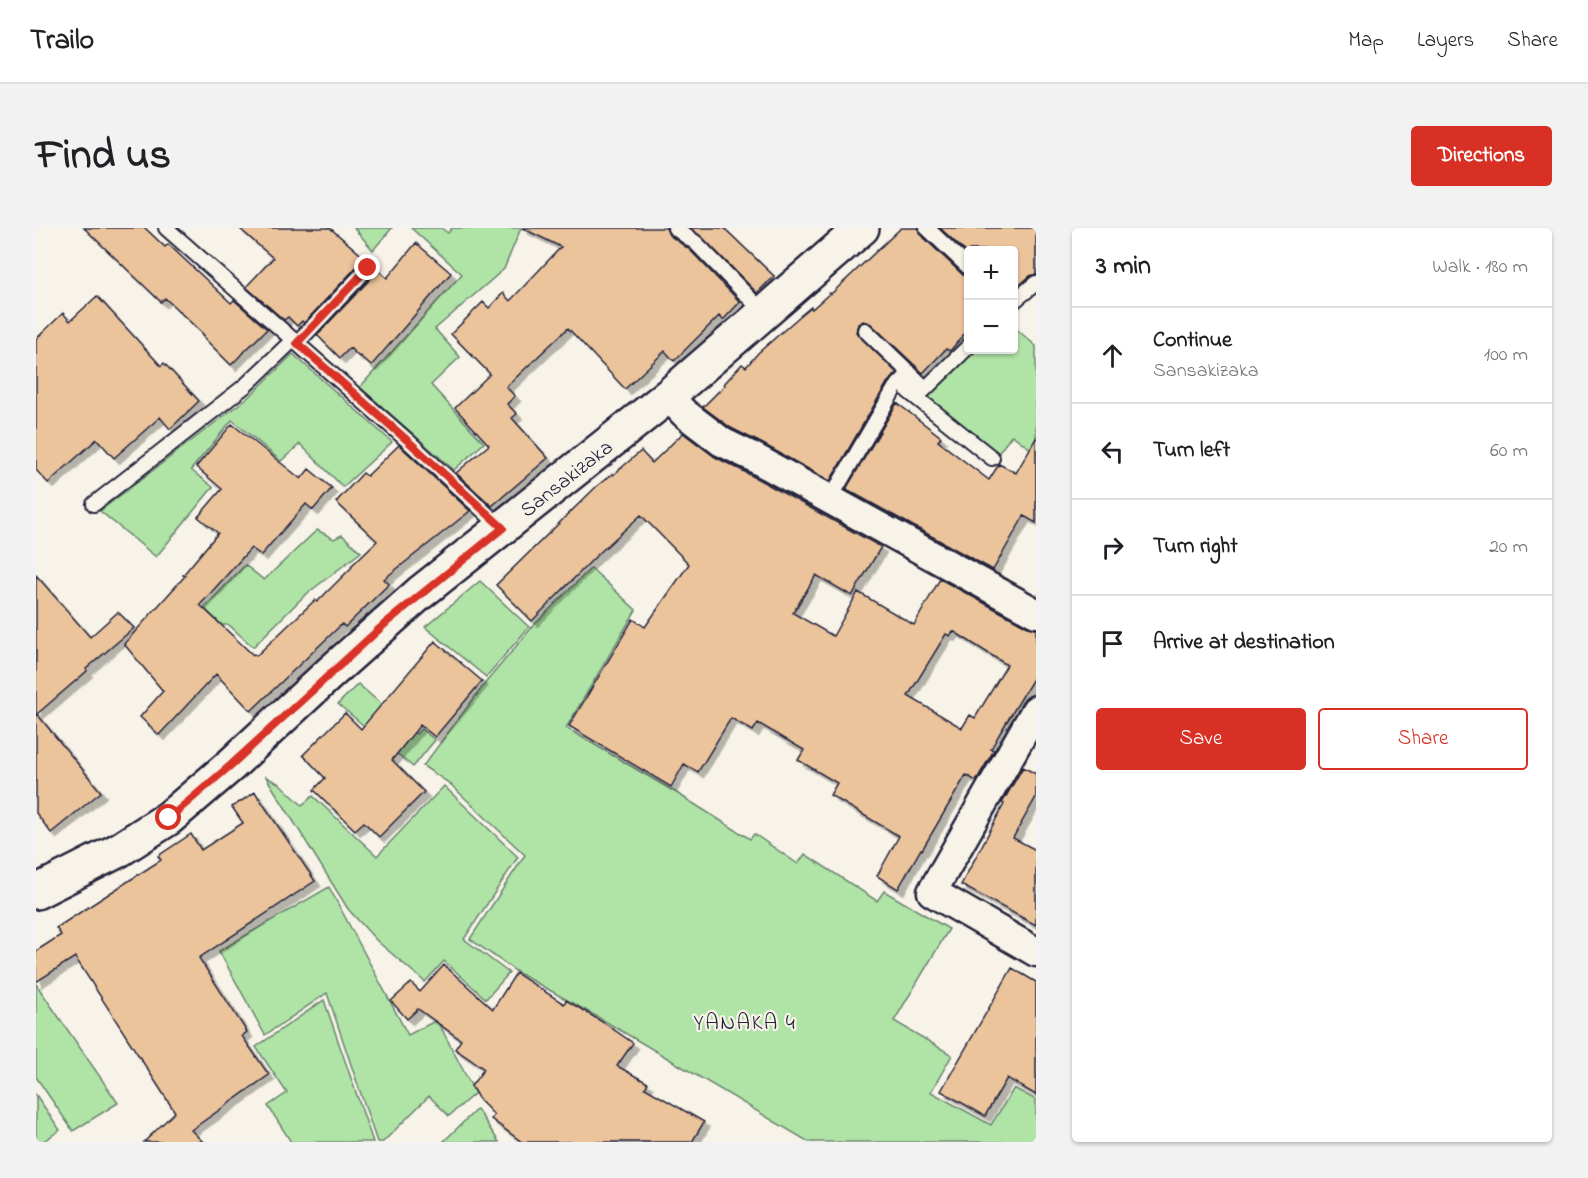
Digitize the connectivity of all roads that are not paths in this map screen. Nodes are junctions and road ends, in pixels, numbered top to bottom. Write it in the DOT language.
graph roads {
  1 [pos="166,228"];
  2 [pos="675,228"];
  3 [pos="862,228"];
  4 [pos="927,228"];
  5 [pos="964,263"];
  6 [pos="368,268"];
  7 [pos="1036,283"];
  8 [pos="1015,300"];
  9 [pos="764,314"];
  10 [pos="864,330"];
  11 [pos="295,342"];
  12 [pos="964,351"];
  13 [pos="899,384"];
  14 [pos="926,388"];
  15 [pos="668,396"];
  16 [pos="992,458"];
  17 [pos="830,499"];
  18 [pos="94,504"];
  19 [pos="503,528"];
  20 [pos="1036,613"];
  21 [pos="1036,710"];
  22 [pos="36,892"];
  23 [pos="1036,951"];
  1 -- 11 [label="lane"];
  2 -- 9 [label="lane"];
  3 -- 9 [label="main road, Sansakizaka"];
  4 -- 5 [label="lane"];
  6 -- 11 [label="lane"];
  7 -- 8 [label="lane"];
  9 -- 15 [label="main road, Sansakizaka"];
  10 -- 14 [label="lane"];
  11 -- 18 [label="lane"];
  11 -- 19 [label="lane"];
  12 -- 14 [label="lane"];
  13 -- 14 [label="lane"];
  13 -- 16 [label="lane"];
  13 -- 17 [label="lane"];
  15 -- 17 [label="street"];
  15 -- 19 [label="main road, Sansakizaka"];
  17 -- 20 [label="street"];
  19 -- 22 [label="main road, Sansakizaka"];
  21 -- 23 [label="street"];
}
